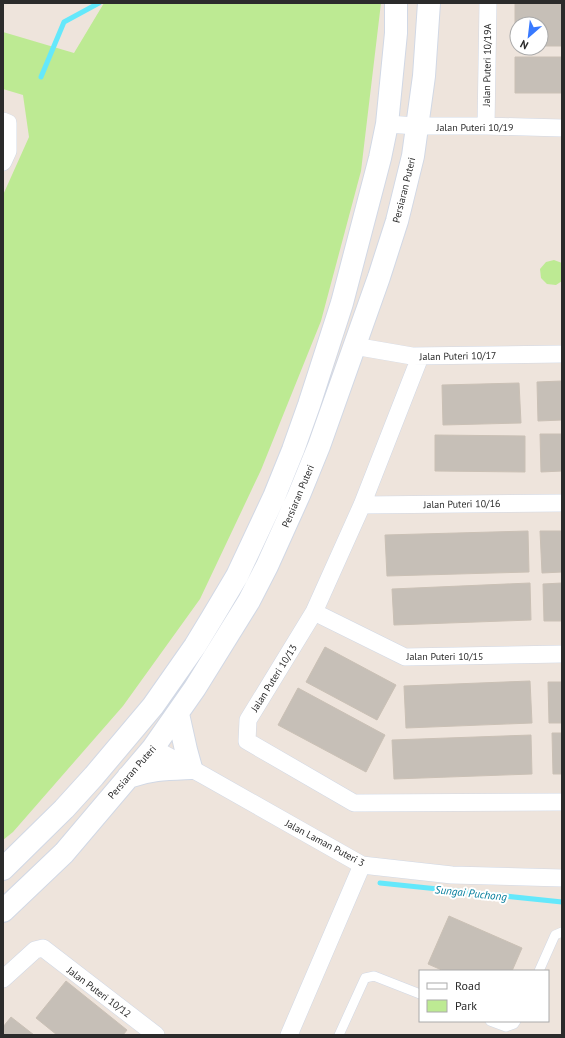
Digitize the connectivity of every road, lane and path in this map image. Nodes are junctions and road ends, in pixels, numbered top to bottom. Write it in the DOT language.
graph roads {
  1 [pos="396,3"];
  2 [pos="429,3"];
  3 [pos="488,3"];
  4 [pos="3,121"];
  5 [pos="387,124"];
  6 [pos="417,126"];
  7 [pos="486,126"];
  8 [pos="562,128"];
  9 [pos="6,156"];
  10 [pos="354,346"];
  11 [pos="562,354"];
  12 [pos="420,356"];
  13 [pos="562,503"];
  14 [pos="362,505"];
  15 [pos="314,612"];
  16 [pos="562,654"];
  17 [pos="153,706"];
  18 [pos="178,714"];
  19 [pos="153,748"];
  20 [pos="191,768"];
  21 [pos="94,776"];
  22 [pos="128,777"];
  23 [pos="562,802"];
  24 [pos="362,865"];
  25 [pos="3,869"];
  26 [pos="562,878"];
  27 [pos="3,911"];
  28 [pos="562,932"];
  29 [pos="539,970"];
  30 [pos="3,979"];
  31 [pos="419,994"];
  32 [pos="493,1022"];
  33 [pos="515,1022"];
  34 [pos="156,1035"];
  35 [pos="289,1035"];
  36 [pos="339,1035"];
  1 -- 5 [label="main road"];
  2 -- 6 [label="main road, Persiaran Puteri"];
  3 -- 7 [label="street, Jalan Puteri 10/19A"];
  4 -- 9 [label="street"];
  5 -- 6 [label="street, Jalan Puteri 10/19"];
  5 -- 17 [label="main road"];
  6 -- 7 [label="street, Jalan Puteri 10/19"];
  6 -- 10 [label="main road, Persiaran Puteri"];
  7 -- 8 [label="street, Jalan Puteri 10/19"];
  10 -- 12 [label="street, Jalan Puteri 10/17"];
  10 -- 18 [label="main road, Persiaran Puteri"];
  11 -- 12 [label="street, Jalan Puteri 10/17"];
  12 -- 14 [label="street, Jalan Puteri 10/13"];
  13 -- 14 [label="street, Jalan Puteri 10/16"];
  14 -- 15 [label="street, Jalan Puteri 10/13"];
  15 -- 16 [label="street, Jalan Puteri 10/15"];
  15 -- 23 [label="street, Jalan Puteri 10/13"];
  17 -- 19 [label="main road"];
  17 -- 21 [label="main road"];
  18 -- 19 [label="main road, Persiaran Puteri"];
  18 -- 20 [label="main road"];
  19 -- 20 [label="street, Jalan Laman Puteri 3"];
  19 -- 21 [label="main road"];
  19 -- 22 [label="main road, Persiaran Puteri"];
  20 -- 22 [label="main road"];
  20 -- 24 [label="street, Jalan Laman Puteri 3"];
  21 -- 25 [label="main road"];
  22 -- 27 [label="main road, Persiaran Puteri"];
  24 -- 26 [label="street, Jalan Laman Puteri 3"];
  24 -- 35 [label="street"];
  28 -- 29 [label="lane"];
  30 -- 34 [label="street, Jalan Puteri 10/12"];
  31 -- 36 [label="lane"];
  32 -- 33 [label="lane"];
}
